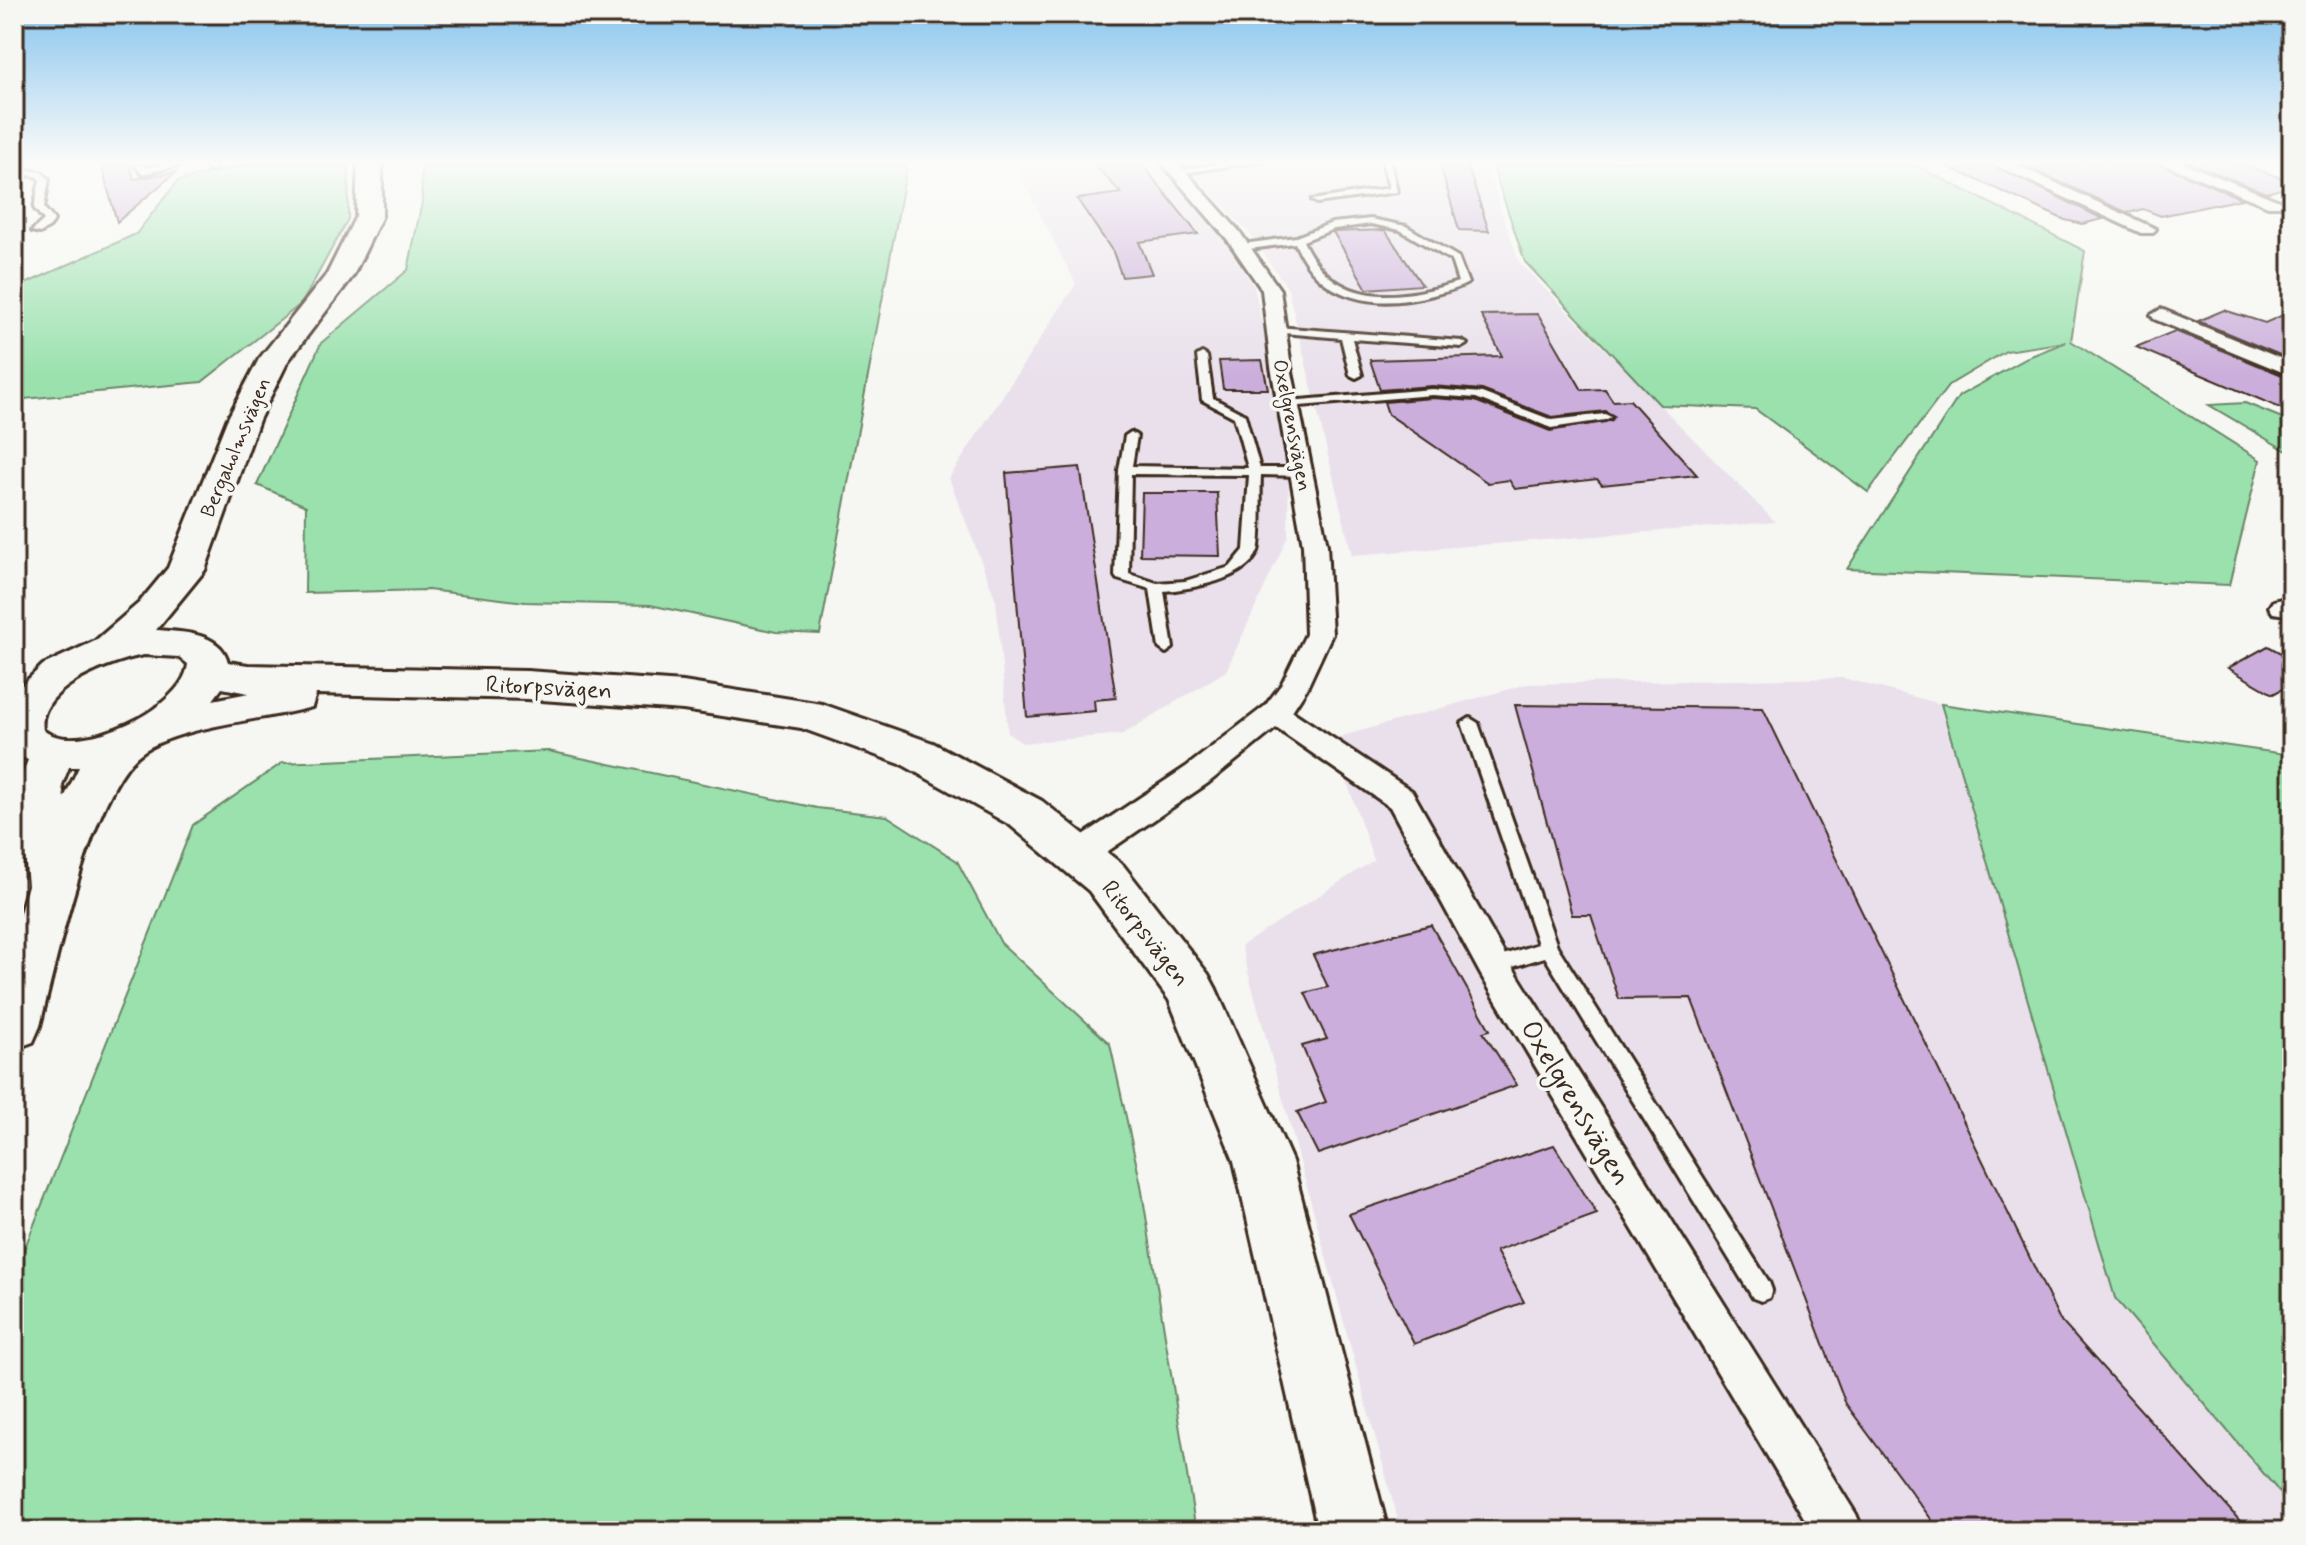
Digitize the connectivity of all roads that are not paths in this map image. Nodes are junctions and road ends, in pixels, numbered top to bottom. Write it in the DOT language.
graph roads {
  1 [pos="360,233"];
  2 [pos="1230,233"];
  3 [pos="1309,233"];
  4 [pos="1409,233"];
  5 [pos="1298,240"];
  6 [pos="1242,247"];
  7 [pos="2161,315"];
  8 [pos="1276,330"];
  9 [pos="1345,334"];
  10 [pos="1462,344"];
  11 [pos="1202,356"];
  12 [pos="2292,370"];
  13 [pos="1356,375"];
  14 [pos="1288,404"];
  15 [pos="1605,417"];
  16 [pos="1131,436"];
  17 [pos="1125,470"];
  18 [pos="1255,471"];
  19 [pos="1301,472"];
  20 [pos="186,570"];
  21 [pos="1156,587"];
  22 [pos="1166,648"];
  23 [pos="109,650"];
  24 [pos="204,661"];
  25 [pos="62,672"];
  26 [pos="14,675"];
  27 [pos="391,680"];
  28 [pos="1275,713"];
  29 [pos="1470,723"];
  30 [pos="144,734"];
  31 [pos="29,735"];
  32 [pos="1078,855"];
  33 [pos="51,889"];
  34 [pos="1549,948"];
  35 [pos="1493,965"];
  36 [pos="14,1026"];
  37 [pos="1761,1290"];
  38 [pos="1353,1531"];
  39 [pos="1839,1531"];
  1 -- 20 [label="main road, Bergaholmsvägen"];
  2 -- 6 [label="street, Oxelgrensvägen"];
  3 -- 5 [label="lane"];
  4 -- 5 [label="lane"];
  5 -- 6 [label="lane"];
  6 -- 8 [label="street, Oxelgrensvägen"];
  7 -- 12 [label="street"];
  8 -- 9 [label="lane"];
  8 -- 14 [label="street, Oxelgrensvägen"];
  9 -- 10 [label="lane"];
  9 -- 13 [label="lane"];
  11 -- 18 [label="lane"];
  14 -- 15 [label="lane"];
  14 -- 19 [label="street, Oxelgrensvägen"];
  16 -- 17 [label="lane"];
  17 -- 18 [label="lane"];
  17 -- 21 [label="lane"];
  18 -- 19 [label="lane"];
  18 -- 21 [label="lane"];
  19 -- 28 [label="street, Oxelgrensvägen"];
  20 -- 23 [label="main road, Bergaholmsvägen"];
  20 -- 24 [label="main road, Bergaholmsvägen"];
  21 -- 22 [label="lane"];
  23 -- 24 [label="main road, Bergaholmsvägen"];
  23 -- 25 [label="main road, Bergaholmsvägen"];
  24 -- 27 [label="main road, Ritorpsvägen"];
  24 -- 30 [label="main road, Bergaholmsvägen"];
  25 -- 26 [label="main road"];
  25 -- 31 [label="main road, Bergaholmsvägen"];
  27 -- 30 [label="main road, Ritorpsvägen"];
  27 -- 32 [label="main road, Ritorpsvägen"];
  28 -- 32 [label="street, Oxelgrensvägen"];
  28 -- 35 [label="street, Oxelgrensvägen"];
  29 -- 34 [label="lane"];
  30 -- 31 [label="main road, Bergaholmsvägen"];
  30 -- 33 [label="main road, Bergaholmsvägen"];
  31 -- 33 [label="main road, Bergaholmsvägen"];
  32 -- 38 [label="main road, Ritorpsvägen"];
  33 -- 36 [label="main road, Bergaholmsvägen"];
  34 -- 35 [label="lane"];
  34 -- 37 [label="lane"];
  35 -- 39 [label="street, Oxelgrensvägen"];
}
